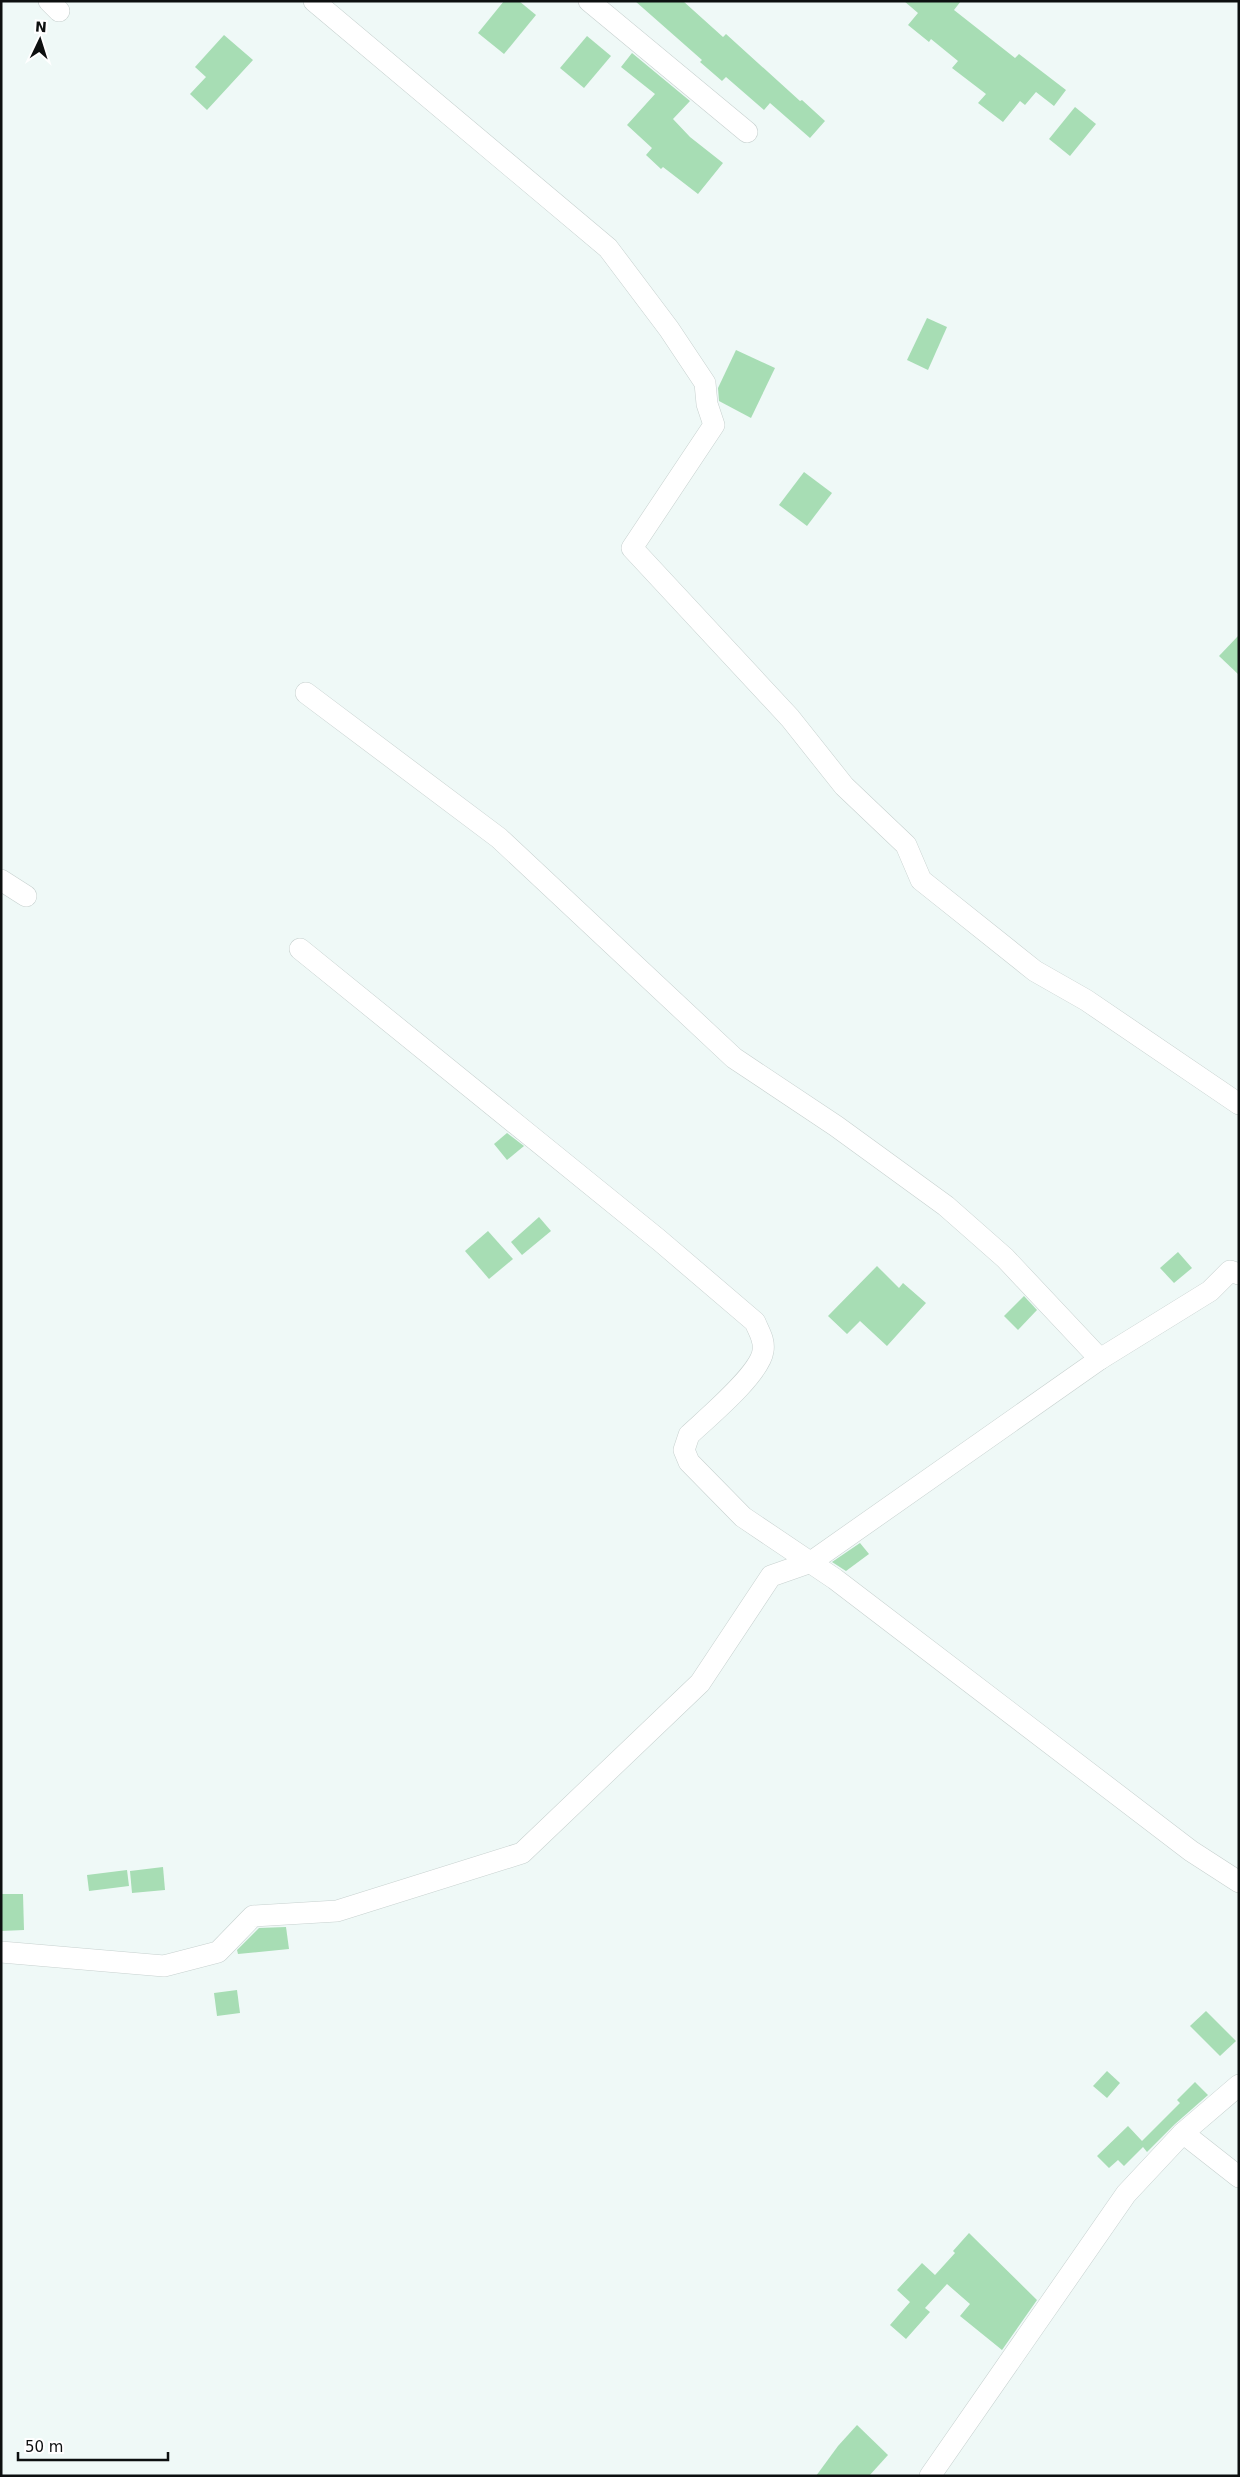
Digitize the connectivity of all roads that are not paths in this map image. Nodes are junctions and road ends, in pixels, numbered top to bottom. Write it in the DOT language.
graph roads {
  1 [pos="314,1"];
  2 [pos="589,1"];
  3 [pos="747,132"];
  4 [pos="306,693"];
  5 [pos="1,880"];
  6 [pos="26,896"];
  7 [pos="300,949"];
  8 [pos="1239,1104"];
  9 [pos="1239,1274"];
  10 [pos="1100,1359"];
  11 [pos="811,1562"];
  12 [pos="1239,1882"];
  13 [pos="1,1952"];
  14 [pos="1239,2085"];
  15 [pos="1184,2133"];
  16 [pos="1239,2177"];
  17 [pos="930,2476"];
  1 -- 8 [label="street"];
  2 -- 3 [label="street"];
  4 -- 10 [label="street"];
  5 -- 6 [label="street"];
  7 -- 11 [label="street"];
  9 -- 10 [label="street"];
  10 -- 11 [label="street"];
  11 -- 12 [label="street"];
  11 -- 13 [label="street"];
  14 -- 15 [label="street"];
  15 -- 16 [label="street"];
  15 -- 17 [label="street"];
}
